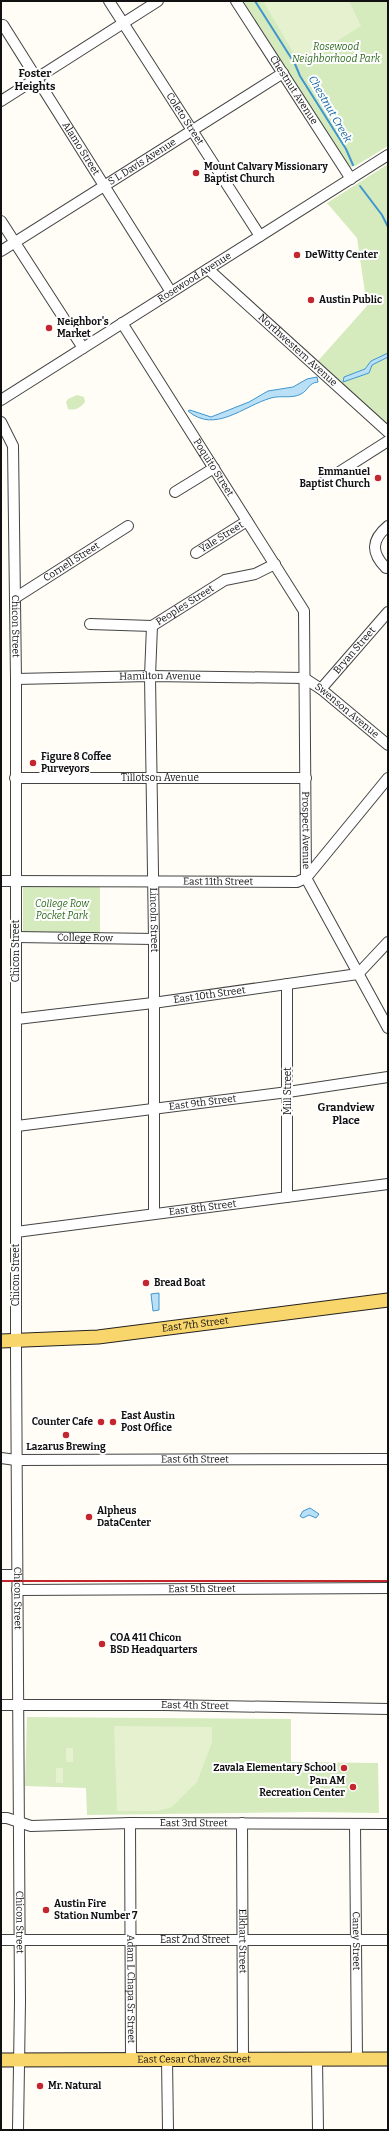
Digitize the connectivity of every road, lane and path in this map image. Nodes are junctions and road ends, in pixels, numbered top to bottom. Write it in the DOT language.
graph roads {
  1 [pos="110,1"];
  2 [pos="158,1"];
  3 [pos="236,1"];
  4 [pos="124,23"];
  5 [pos="3,25"];
  6 [pos="283,73"];
  7 [pos="36,79"];
  8 [pos="1,101"];
  9 [pos="191,131"];
  10 [pos="388,155"];
  11 [pos="351,179"];
  12 [pos="104,186"];
  13 [pos="1,221"];
  14 [pos="260,236"];
  15 [pos="14,243"];
  16 [pos="1,251"];
  17 [pos="208,269"];
  18 [pos="171,292"];
  19 [pos="122,323"];
  20 [pos="83,348"];
  21 [pos="1,400"];
  22 [pos="1,422"];
  23 [pos="388,432"];
  24 [pos="388,441"];
  25 [pos="214,468"];
  26 [pos="322,483"];
  27 [pos="175,492"];
  28 [pos="247,520"];
  29 [pos="128,526"];
  30 [pos="388,526"];
  31 [pos="196,553"];
  32 [pos="275,564"];
  33 [pos="386,568"];
  34 [pos="15,598"];
  35 [pos="304,611"];
  36 [pos="388,612"];
  37 [pos="90,624"];
  38 [pos="152,626"];
  39 [pos="150,676"];
  40 [pos="304,678"];
  41 [pos="16,679"];
  42 [pos="321,689"];
  43 [pos="388,745"];
  44 [pos="15,778"];
  45 [pos="152,778"];
  46 [pos="306,778"];
  47 [pos="388,778"];
  48 [pos="306,878"];
  49 [pos="1,881"];
  50 [pos="15,881"];
  51 [pos="153,881"];
  52 [pos="16,936"];
  53 [pos="154,939"];
  54 [pos="388,942"];
  55 [pos="358,974"];
  56 [pos="288,984"];
  57 [pos="153,1003"];
  58 [pos="16,1019"];
  59 [pos="388,1028"];
  60 [pos="388,1077"];
  61 [pos="288,1092"];
  62 [pos="153,1109"];
  63 [pos="17,1126"];
  64 [pos="388,1184"];
  65 [pos="287,1197"];
  66 [pos="154,1214"];
  67 [pos="16,1232"];
  68 [pos="388,1300"];
  69 [pos="1,1340"];
  70 [pos="16,1340"];
  71 [pos="1,1458"];
  72 [pos="388,1458"];
  73 [pos="16,1460"];
  74 [pos="1,1576"];
  75 [pos="17,1576"];
  76 [pos="388,1588"];
  77 [pos="17,1590"];
  78 [pos="1,1705"];
  79 [pos="17,1705"];
  80 [pos="388,1708"];
  81 [pos="1,1818"];
  82 [pos="18,1822"];
  83 [pos="130,1823"];
  84 [pos="242,1823"];
  85 [pos="355,1824"];
  86 [pos="388,1824"];
  87 [pos="356,1939"];
  88 [pos="1,1940"];
  89 [pos="19,1940"];
  90 [pos="131,1940"];
  91 [pos="243,1940"];
  92 [pos="388,1940"];
  93 [pos="131,2059"];
  94 [pos="167,2059"];
  95 [pos="317,2059"];
  96 [pos="357,2059"];
  97 [pos="388,2059"];
  98 [pos="1,2060"];
  99 [pos="18,2060"];
  100 [pos="243,2060"];
  101 [pos="18,2130"];
  102 [pos="168,2130"];
  103 [pos="318,2130"];
  1 -- 4 [label="street, Coleto Street"];
  2 -- 4 [label="street"];
  3 -- 6 [label="street, Chestnut Avenue"];
  4 -- 7 [label="street"];
  4 -- 9 [label="street, Coleto Street"];
  5 -- 7 [label="street, Alamo Street"];
  6 -- 9 [label="street, S L Davis Avenue"];
  6 -- 11 [label="street, Chestnut Avenue"];
  7 -- 8 [label="street"];
  7 -- 12 [label="street, Alamo Street"];
  9 -- 12 [label="street, S L Davis Avenue"];
  9 -- 14 [label="street, Coleto Street"];
  10 -- 11 [label="street, Rosewood Avenue"];
  11 -- 14 [label="street, Rosewood Avenue"];
  12 -- 15 [label="street, S L Davis Avenue"];
  12 -- 18 [label="street, Alamo Street"];
  13 -- 15 [label="street"];
  14 -- 17 [label="street, Rosewood Avenue"];
  15 -- 16 [label="street, S L Davis Avenue"];
  15 -- 20 [label="street"];
  17 -- 18 [label="street, Rosewood Avenue"];
  17 -- 23 [label="street, Northwestern Avenue"];
  18 -- 19 [label="street, Rosewood Avenue"];
  19 -- 20 [label="street, Rosewood Avenue"];
  19 -- 25 [label="street, Poquito Street"];
  20 -- 21 [label="street, Rosewood Avenue"];
  22 -- 34 [label="street, Chicon Street"];
  24 -- 26 [label="street"];
  25 -- 27 [label="street"];
  25 -- 28 [label="street, Poquito Street"];
  28 -- 31 [label="street, Yale Street"];
  28 -- 32 [label="street, Poquito Street"];
  29 -- 34 [label="street, Cornell Street"];
  30 -- 33 [label="street"];
  32 -- 35 [label="street, Poquito Street"];
  32 -- 38 [label="street, Peoples Street"];
  34 -- 41 [label="street, Chicon Street"];
  35 -- 40 [label="street, Prospect Avenue"];
  36 -- 42 [label="street, Bryan Street"];
  37 -- 38 [label="street, Peoples Street"];
  38 -- 39 [label="street, Lincoln Street"];
  39 -- 40 [label="street, Hamilton Avenue"];
  39 -- 41 [label="street, Hamilton Avenue"];
  39 -- 45 [label="street, Lincoln Street"];
  40 -- 42 [label="street, Swenson Avenue"];
  40 -- 46 [label="street, Prospect Avenue"];
  41 -- 44 [label="street, Chicon Street"];
  42 -- 43 [label="street, Swenson Avenue"];
  44 -- 45 [label="street, Tillotson Avenue"];
  44 -- 50 [label="street, Chicon Street"];
  45 -- 46 [label="street, Tillotson Avenue"];
  45 -- 51 [label="street, Lincoln Street"];
  46 -- 48 [label="street, Prospect Avenue"];
  47 -- 48 [label="street"];
  48 -- 51 [label="street, East 11th Street"];
  48 -- 55 [label="street, Prospect Avenue"];
  49 -- 50 [label="street, East 11th Street"];
  50 -- 51 [label="street, East 11th Street"];
  50 -- 52 [label="street, Chicon Street"];
  51 -- 53 [label="street, Lincoln Street"];
  52 -- 53 [label="street, College Row"];
  52 -- 58 [label="street, Chicon Street"];
  53 -- 57 [label="street, Lincoln Street"];
  54 -- 55 [label="street"];
  55 -- 56 [label="street, East 10th Street"];
  55 -- 59 [label="street, Prospect Avenue"];
  56 -- 57 [label="street, East 10th Street"];
  56 -- 61 [label="street, Mill Street"];
  57 -- 58 [label="street, East 10th Street"];
  57 -- 62 [label="street, Lincoln Street"];
  58 -- 63 [label="street, Chicon Street"];
  60 -- 61 [label="street, East 9th Street"];
  61 -- 62 [label="street, East 9th Street"];
  61 -- 65 [label="street, Mill Street"];
  62 -- 63 [label="street, East 9th Street"];
  62 -- 66 [label="street, Lincoln Street"];
  63 -- 67 [label="street, Chicon Street"];
  64 -- 65 [label="street, East 8th Street"];
  65 -- 66 [label="street, East 8th Street"];
  66 -- 67 [label="street, East 8th Street"];
  67 -- 70 [label="street, Chicon Street"];
  68 -- 70 [label="main road, East 7th Street"];
  69 -- 70 [label="main road, East 7th Street"];
  70 -- 73 [label="street, Chicon Street"];
  71 -- 73 [label="street, East 6th Street"];
  72 -- 73 [label="street, East 6th Street"];
  73 -- 75 [label="street, Chicon Street"];
  74 -- 75 [label="street"];
  75 -- 77 [label="street, Chicon Street"];
  76 -- 77 [label="street, East 5th Street"];
  77 -- 79 [label="street, Chicon Street"];
  78 -- 79 [label="street, East 4th Street"];
  79 -- 80 [label="street, East 4th Street"];
  79 -- 82 [label="street, Chicon Street"];
  81 -- 82 [label="street, East 3rd Street"];
  82 -- 83 [label="street, East 3rd Street"];
  82 -- 89 [label="street, Chicon Street"];
  83 -- 84 [label="street, East 3rd Street"];
  83 -- 90 [label="street, Adam L Chapa Sr Street"];
  84 -- 85 [label="street, East 3rd Street"];
  84 -- 91 [label="street, Elkhart Street"];
  85 -- 86 [label="street, East 3rd Street"];
  85 -- 87 [label="street, Caney Street"];
  87 -- 91 [label="street, East 2nd Street"];
  87 -- 92 [label="street, East 2nd Street"];
  87 -- 96 [label="street, Caney Street"];
  88 -- 89 [label="street, East 2nd Street"];
  89 -- 90 [label="street, East 2nd Street"];
  89 -- 99 [label="street, Chicon Street"];
  90 -- 91 [label="street, East 2nd Street"];
  90 -- 93 [label="street, Adam L Chapa Sr Street"];
  91 -- 100 [label="street, Elkhart Street"];
  93 -- 94 [label="main road, East Cesar Chavez Street"];
  93 -- 99 [label="main road, East Cesar Chavez Street"];
  94 -- 100 [label="main road, East Cesar Chavez Street"];
  94 -- 102 [label="street"];
  95 -- 96 [label="main road, East Cesar Chavez Street"];
  95 -- 100 [label="main road, East Cesar Chavez Street"];
  95 -- 103 [label="street"];
  96 -- 97 [label="main road, East Cesar Chavez Street"];
  98 -- 99 [label="main road, East Cesar Chavez Street"];
  99 -- 101 [label="street, Chicon Street"];
}
